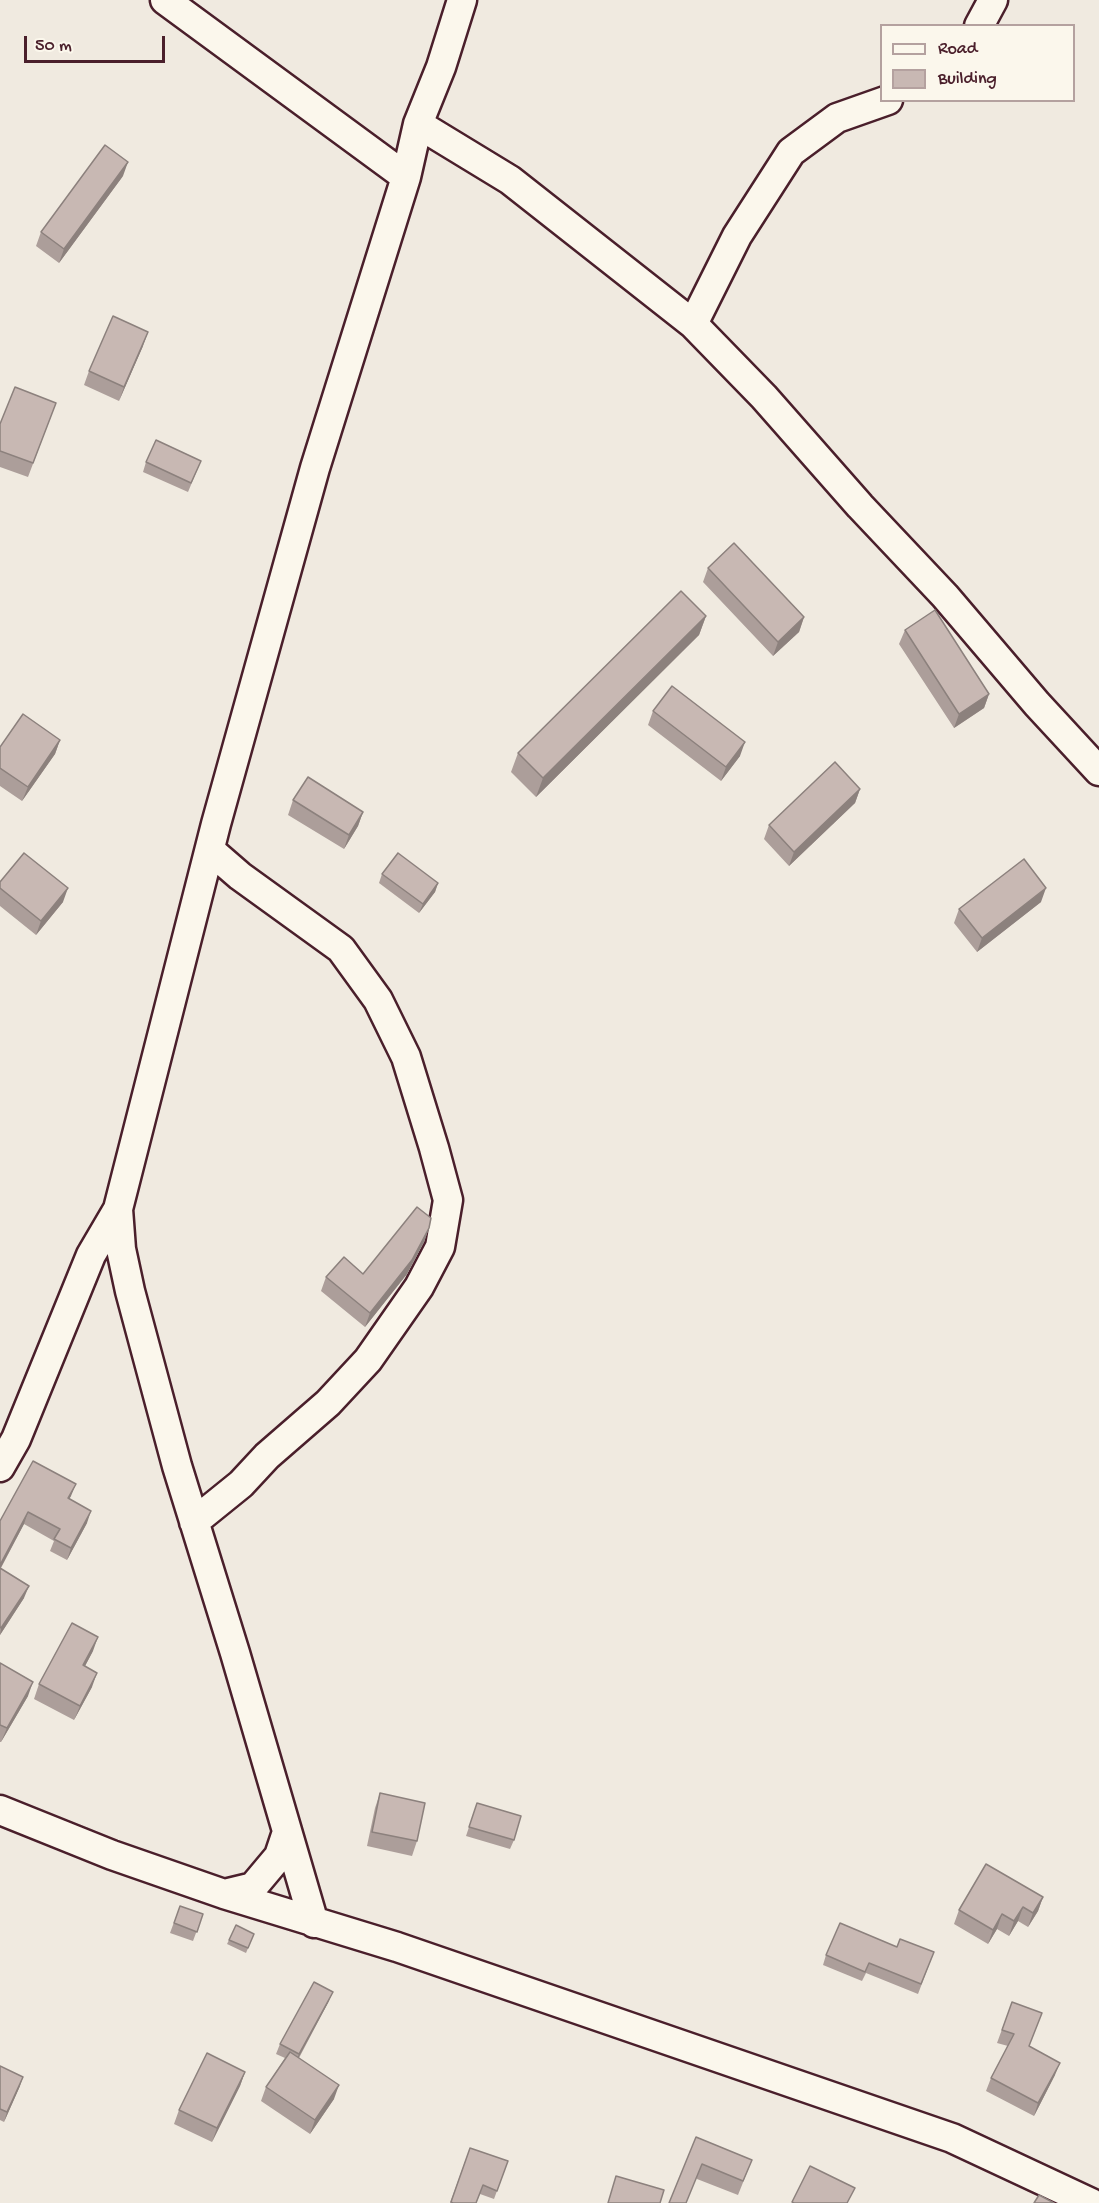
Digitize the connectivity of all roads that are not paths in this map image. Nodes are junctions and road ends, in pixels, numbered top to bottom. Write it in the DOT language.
graph roads {
  1 [pos="165,0"];
  2 [pos="462,0"];
  3 [pos="993,0"];
  4 [pos="981,24"];
  5 [pos="882,102"];
  6 [pos="418,123"];
  7 [pos="406,177"];
  8 [pos="693,324"];
  9 [pos="1099,771"];
  10 [pos="210,850"];
  11 [pos="118,1209"];
  12 [pos="0,1467"];
  13 [pos="194,1522"];
  14 [pos="0,1810"];
  15 [pos="287,1832"];
  16 [pos="224,1894"];
  17 [pos="314,1923"];
  18 [pos="1091,2203"];
  1 -- 7 [label="street"];
  2 -- 6 [label="street"];
  3 -- 4 [label="street"];
  5 -- 8 [label="street"];
  6 -- 7 [label="street"];
  6 -- 8 [label="street"];
  7 -- 10 [label="street"];
  8 -- 9 [label="street"];
  10 -- 11 [label="street"];
  10 -- 13 [label="street"];
  11 -- 12 [label="street"];
  11 -- 13 [label="street"];
  13 -- 15 [label="street"];
  14 -- 16 [label="street"];
  15 -- 16 [label="street"];
  15 -- 17 [label="street"];
  16 -- 17 [label="street"];
  17 -- 18 [label="street"];
}
